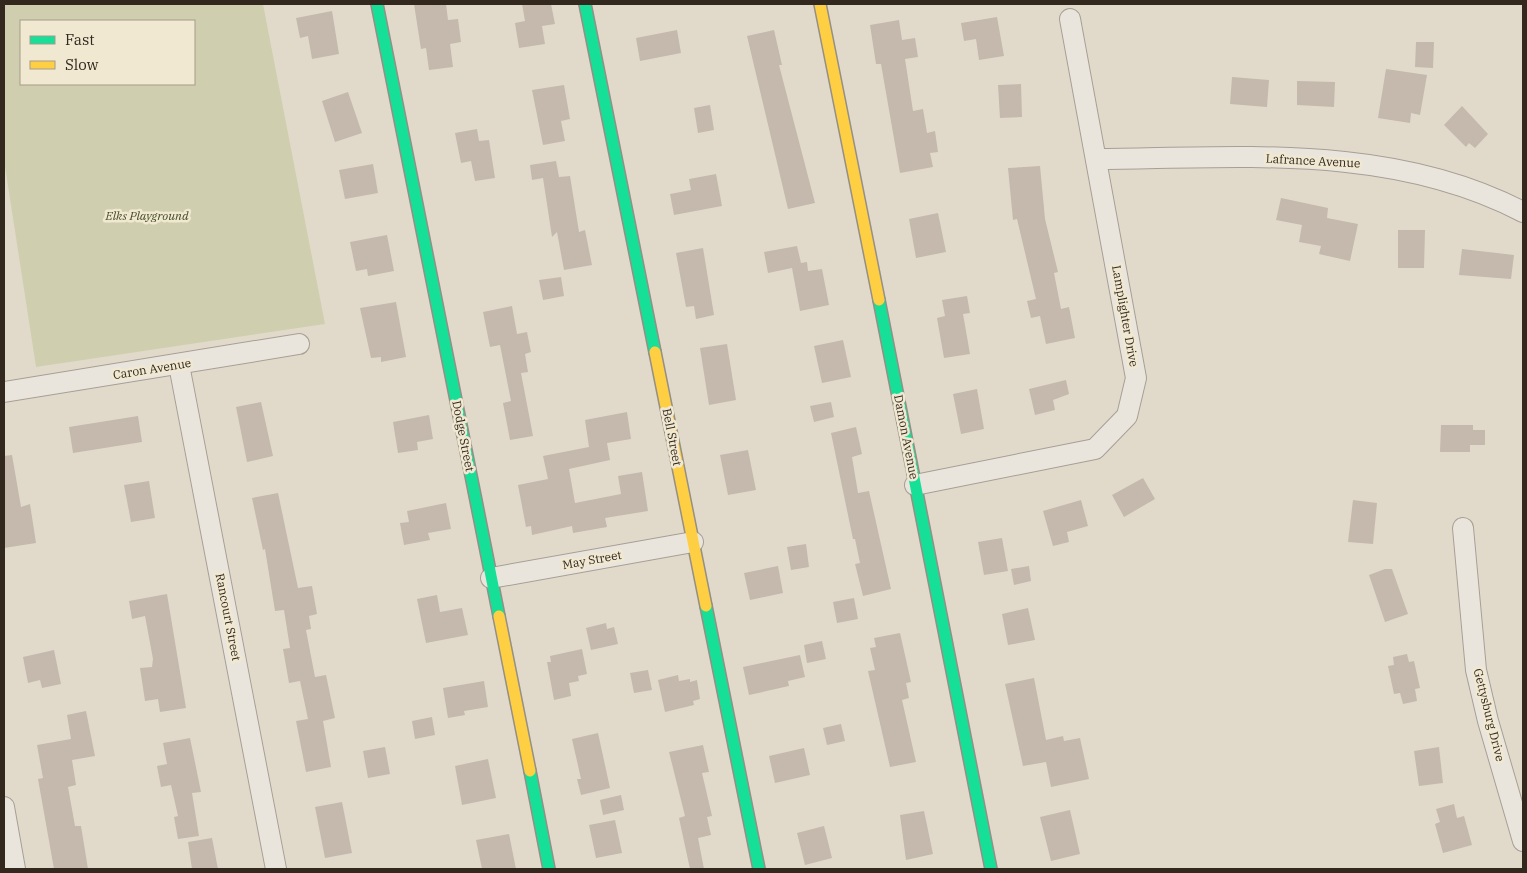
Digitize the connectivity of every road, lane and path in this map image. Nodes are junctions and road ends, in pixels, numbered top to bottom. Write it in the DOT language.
graph roads {
  1 [pos="376,4"];
  2 [pos="585,4"];
  3 [pos="820,4"];
  4 [pos="1070,19"];
  5 [pos="1096,159"];
  6 [pos="1523,212"];
  7 [pos="299,344"];
  8 [pos="179,365"];
  9 [pos="4,392"];
  10 [pos="915,485"];
  11 [pos="1463,528"];
  12 [pos="693,542"];
  13 [pos="491,578"];
  14 [pos="4,807"];
  15 [pos="1523,841"];
  16 [pos="15,869"];
  17 [pos="276,869"];
  18 [pos="549,869"];
  19 [pos="759,869"];
  20 [pos="991,869"];
  1 -- 13 [label="street, Dodge Street"];
  2 -- 12 [label="street, Bell Street"];
  3 -- 10 [label="street, Damon Avenue"];
  4 -- 5 [label="street, Lamplighter Drive"];
  5 -- 6 [label="street, Lafrance Avenue"];
  5 -- 10 [label="street, Lamplighter Drive"];
  7 -- 8 [label="street, Caron Avenue"];
  8 -- 9 [label="street, Caron Avenue"];
  8 -- 17 [label="street, Rancourt Street"];
  10 -- 20 [label="street, Damon Avenue"];
  11 -- 15 [label="street, Gettysburg Drive"];
  12 -- 13 [label="street, May Street"];
  12 -- 19 [label="street, Bell Street"];
  13 -- 18 [label="street, Dodge Street"];
  14 -- 16 [label="street"];
}
